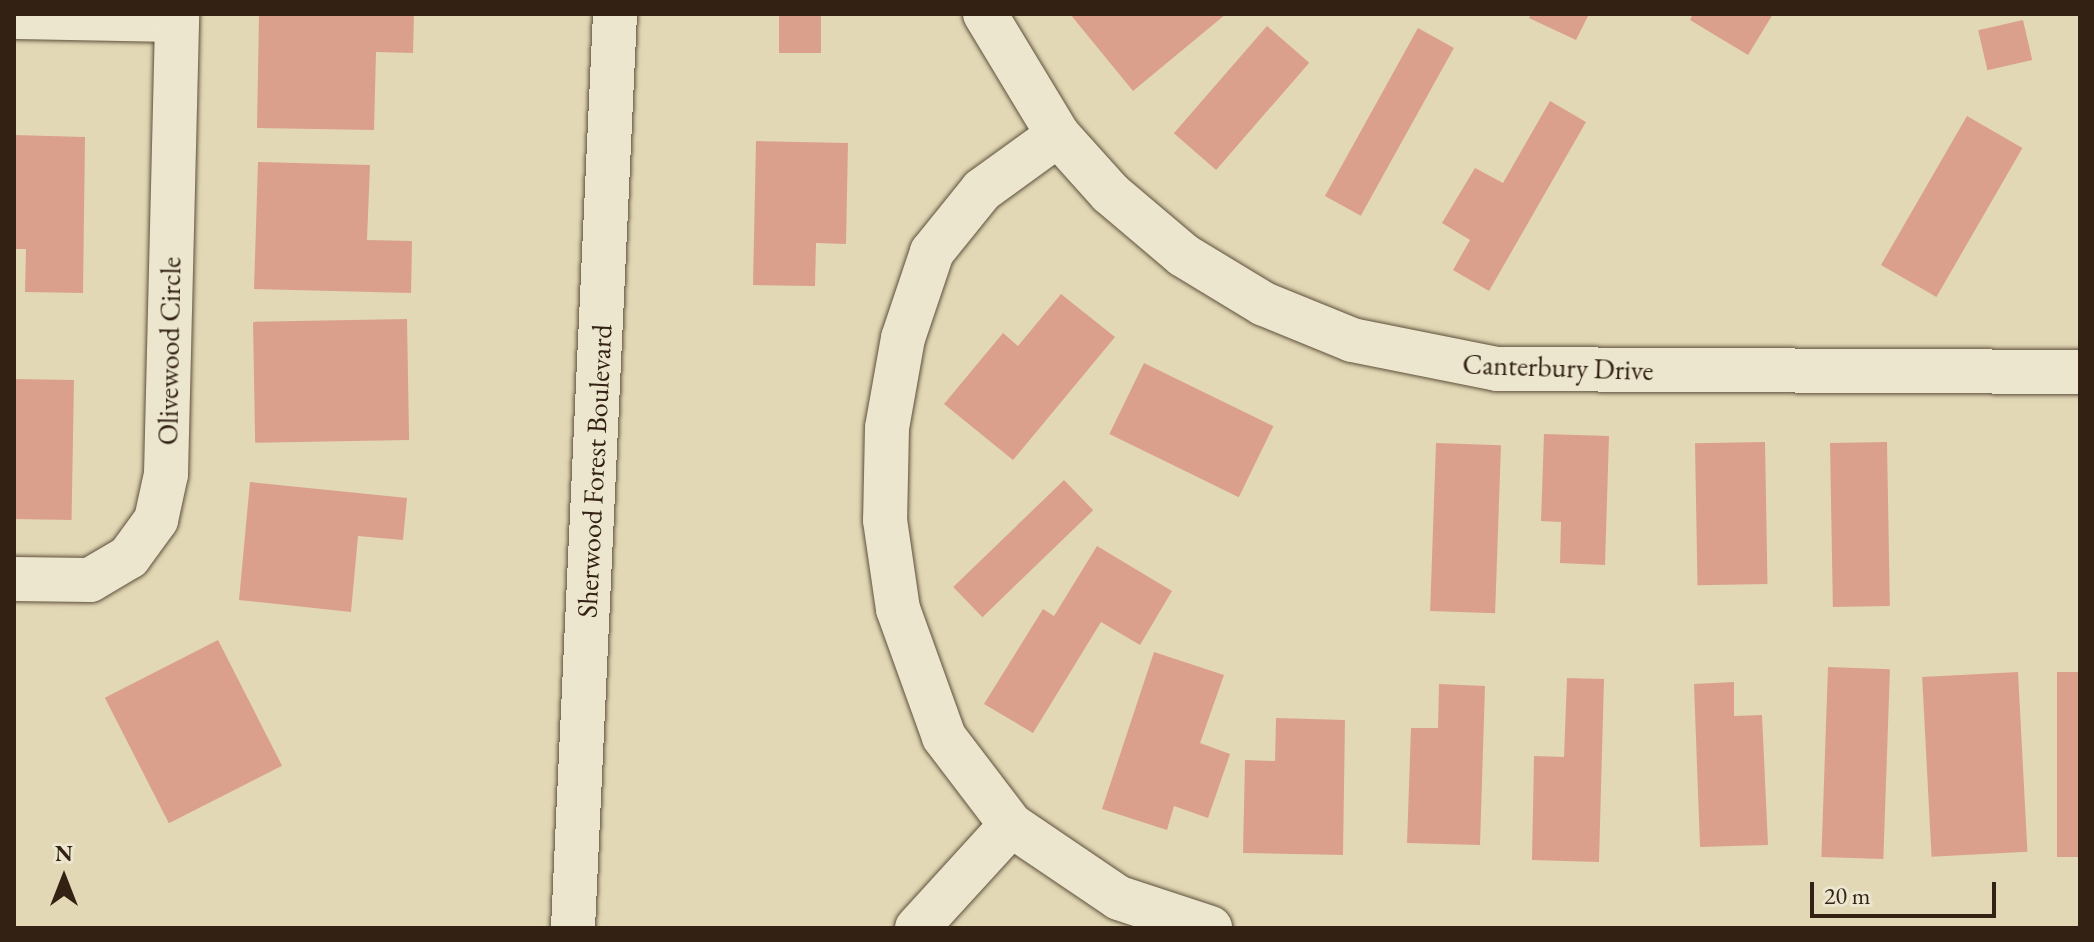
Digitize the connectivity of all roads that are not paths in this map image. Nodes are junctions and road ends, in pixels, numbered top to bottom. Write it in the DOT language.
graph roads {
  1 [pos="615,14"];
  2 [pos="985,14"];
  3 [pos="14,17"];
  4 [pos="177,17"];
  5 [pos="1058,135"];
  6 [pos="2080,372"];
  7 [pos="14,579"];
  8 [pos="1011,825"];
  9 [pos="573,928"];
  10 [pos="917,928"];
  11 [pos="1210,928"];
  1 -- 9 [label="street, Sherwood Forest Boulevard"];
  2 -- 5 [label="street, Canterbury Drive"];
  3 -- 4 [label="street"];
  4 -- 7 [label="street, Olivewood Circle"];
  5 -- 6 [label="street, Canterbury Drive"];
  5 -- 8 [label="street"];
  8 -- 10 [label="street"];
  8 -- 11 [label="street"];
}
